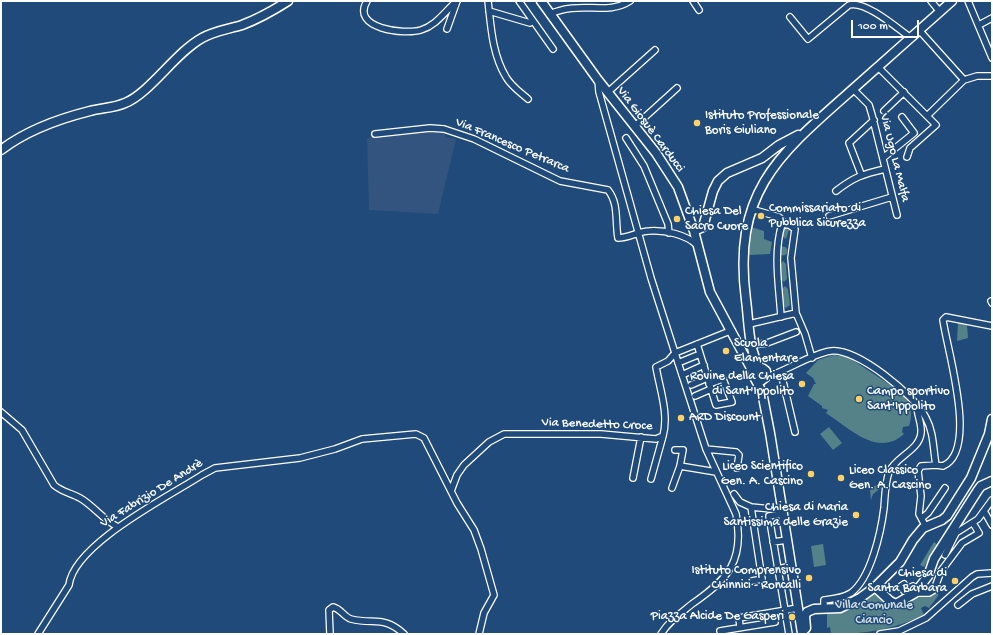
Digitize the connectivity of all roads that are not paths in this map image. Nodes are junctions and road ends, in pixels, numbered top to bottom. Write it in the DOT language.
graph roads {
  1 [pos="288,1"];
  2 [pos="366,1"];
  3 [pos="457,1"];
  4 [pos="488,1"];
  5 [pos="519,1"];
  6 [pos="526,1"];
  7 [pos="541,1"];
  8 [pos="630,1"];
  9 [pos="693,1"];
  10 [pos="931,1"];
  11 [pos="952,1"];
  12 [pos="968,1"];
  13 [pos="699,10"];
  14 [pos="489,11"];
  15 [pos="940,12"];
  16 [pos="550,14"];
  17 [pos="790,17"];
  18 [pos="992,18"];
  19 [pos="533,21"];
  20 [pos="979,25"];
  21 [pos="447,29"];
  22 [pos="919,30"];
  23 [pos="911,38"];
  24 [pos="553,49"];
  25 [pos="655,50"];
  26 [pos="992,58"];
  27 [pos="878,67"];
  28 [pos="992,76"];
  29 [pos="598,80"];
  30 [pos="964,80"];
  31 [pos="677,88"];
  32 [pos="853,89"];
  33 [pos="608,92"];
  34 [pos="904,92"];
  35 [pos="528,99"];
  36 [pos="884,111"];
  37 [pos="927,116"];
  38 [pos="902,117"];
  39 [pos="874,120"];
  40 [pos="635,126"];
  41 [pos="375,134"];
  42 [pos="626,138"];
  43 [pos="904,141"];
  44 [pos="790,143"];
  45 [pos="910,148"];
  46 [pos="1,150"];
  47 [pos="906,157"];
  48 [pos="762,158"];
  49 [pos="883,158"];
  50 [pos="885,169"];
  51 [pos="769,172"];
  52 [pos="861,174"];
  53 [pos="836,191"];
  54 [pos="892,197"];
  55 [pos="751,209"];
  56 [pos="897,215"];
  57 [pos="829,216"];
  58 [pos="782,224"];
  59 [pos="703,226"];
  60 [pos="694,231"];
  61 [pos="669,233"];
  62 [pos="640,234"];
  63 [pos="682,235"];
  64 [pos="698,246"];
  65 [pos="796,313"];
  66 [pos="781,317"];
  67 [pos="749,324"];
  68 [pos="992,326"];
  69 [pos="730,330"];
  70 [pos="796,332"];
  71 [pos="697,344"];
  72 [pos="752,345"];
  73 [pos="675,352"];
  74 [pos="700,354"];
  75 [pos="812,358"];
  76 [pos="678,363"];
  77 [pos="704,365"];
  78 [pos="780,373"];
  79 [pos="682,375"];
  80 [pos="761,375"];
  81 [pos="709,383"];
  82 [pos="691,385"];
  83 [pos="695,396"];
  84 [pos="917,405"];
  85 [pos="1,412"];
  86 [pos="992,419"];
  87 [pos="795,432"];
  88 [pos="663,436"];
  89 [pos="641,438"];
  90 [pos="706,449"];
  91 [pos="675,450"];
  92 [pos="936,465"];
  93 [pos="680,466"];
  94 [pos="737,468"];
  95 [pos="716,472"];
  96 [pos="633,478"];
  97 [pos="651,479"];
  98 [pos="992,482"];
  99 [pos="672,488"];
  100 [pos="945,488"];
  101 [pos="451,491"];
  102 [pos="734,494"];
  103 [pos="992,500"];
  104 [pos="751,507"];
  105 [pos="984,511"];
  106 [pos="783,512"];
  107 [pos="922,518"];
  108 [pos="973,523"];
  109 [pos="992,525"];
  110 [pos="118,527"];
  111 [pos="926,527"];
  112 [pos="954,532"];
  113 [pos="787,540"];
  114 [pos="773,542"];
  115 [pos="945,555"];
  116 [pos="791,566"];
  117 [pos="778,568"];
  118 [pos="992,573"];
  119 [pos="752,581"];
  120 [pos="904,584"];
  121 [pos="992,586"];
  122 [pos="875,587"];
  123 [pos="916,592"];
  124 [pos="958,605"];
  125 [pos="798,608"];
  126 [pos="824,609"];
  127 [pos="784,611"];
  128 [pos="775,622"];
  129 [pos="740,627"];
  130 [pos="720,631"];
  131 [pos="802,633"];
  132 [pos="38,634"];
  133 [pos="330,634"];
  134 [pos="404,634"];
  135 [pos="479,634"];
  136 [pos="661,634"];
  137 [pos="789,634"];
  138 [pos="880,634"];
  1 -- 46 [label="main road"];
  2 -- 3 [label="street"];
  3 -- 21 [label="street"];
  4 -- 14 [label="street"];
  5 -- 6 [label="street"];
  5 -- 19 [label="street"];
  7 -- 16 [label="main road"];
  8 -- 16 [label="street"];
  9 -- 13 [label="street"];
  10 -- 15 [label="street"];
  11 -- 15 [label="main road"];
  12 -- 20 [label="street"];
  14 -- 19 [label="street"];
  14 -- 35 [label="street"];
  15 -- 22 [label="main road"];
  16 -- 29 [label="main road, Via Giosuè Carducci"];
  17 -- 23 [label="street"];
  18 -- 20 [label="street"];
  19 -- 24 [label="street"];
  20 -- 26 [label="street"];
  22 -- 23 [label="main road"];
  22 -- 30 [label="street"];
  23 -- 27 [label="main road"];
  25 -- 33 [label="street"];
  27 -- 32 [label="main road"];
  27 -- 34 [label="street"];
  28 -- 30 [label="street"];
  29 -- 33 [label="main road, Via Giosuè Carducci"];
  29 -- 62 [label="street"];
  30 -- 37 [label="street"];
  31 -- 40 [label="street"];
  32 -- 39 [label="street, Via Ugo La Malfa"];
  32 -- 44 [label="main road"];
  33 -- 40 [label="main road, Via Giosuè Carducci"];
  34 -- 36 [label="street"];
  34 -- 37 [label="street"];
  37 -- 45 [label="street"];
  38 -- 43 [label="street"];
  39 -- 49 [label="street, Via Ugo La Malfa"];
  39 -- 52 [label="street"];
  40 -- 60 [label="main road, Via Giosuè Carducci"];
  41 -- 62 [label="street, Via Francesco Petrarca"];
  42 -- 61 [label="street"];
  43 -- 45 [label="street"];
  43 -- 49 [label="street"];
  44 -- 48 [label="main road"];
  44 -- 51 [label="main road"];
  45 -- 47 [label="street"];
  48 -- 51 [label="main road"];
  48 -- 59 [label="main road"];
  49 -- 50 [label="street, Via Ugo La Malfa"];
  50 -- 52 [label="street"];
  50 -- 54 [label="street, Via Ugo La Malfa"];
  51 -- 55 [label="main road"];
  52 -- 53 [label="street"];
  54 -- 56 [label="street, Via Ugo La Malfa"];
  54 -- 57 [label="street"];
  55 -- 58 [label="street"];
  55 -- 67 [label="main road"];
  58 -- 65 [label="street"];
  58 -- 66 [label="street"];
  59 -- 60 [label="main road"];
  59 -- 64 [label="main road"];
  60 -- 63 [label="street, Via Francesco Petrarca"];
  60 -- 64 [label="main road, Via Giosuè Carducci"];
  61 -- 62 [label="street, Via Francesco Petrarca"];
  61 -- 63 [label="street, Via Francesco Petrarca"];
  62 -- 73 [label="street"];
  63 -- 64 [label="street"];
  64 -- 69 [label="main road, Via Giosuè Carducci"];
  65 -- 66 [label="street"];
  65 -- 75 [label="street"];
  66 -- 67 [label="street"];
  67 -- 72 [label="main road"];
  68 -- 92 [label="street"];
  69 -- 71 [label="street, Via Benedetto Croce"];
  69 -- 80 [label="main road, Via Giosuè Carducci"];
  70 -- 72 [label="street"];
  71 -- 73 [label="street, Via Benedetto Croce"];
  71 -- 74 [label="street"];
  72 -- 80 [label="main road"];
  73 -- 76 [label="street"];
  73 -- 88 [label="street, Via Benedetto Croce"];
  74 -- 76 [label="street"];
  74 -- 77 [label="street"];
  75 -- 78 [label="street"];
  75 -- 84 [label="street"];
  76 -- 79 [label="street"];
  77 -- 79 [label="street"];
  77 -- 81 [label="street"];
  78 -- 80 [label="street"];
  78 -- 87 [label="street"];
  79 -- 90 [label="street"];
  80 -- 106 [label="main road"];
  81 -- 81 [label="street"];
  81 -- 82 [label="street"];
  81 -- 83 [label="street"];
  84 -- 92 [label="street"];
  84 -- 126 [label="street"];
  85 -- 110 [label="street"];
  86 -- 111 [label="main road"];
  88 -- 89 [label="street, Via Benedetto Croce"];
  88 -- 97 [label="street"];
  89 -- 96 [label="street"];
  89 -- 101 [label="street, Via Benedetto Croce"];
  90 -- 94 [label="street"];
  90 -- 95 [label="street"];
  91 -- 93 [label="street"];
  92 -- 107 [label="street"];
  93 -- 95 [label="street"];
  93 -- 99 [label="street"];
  95 -- 136 [label="street"];
  98 -- 112 [label="main road"];
  100 -- 107 [label="street"];
  101 -- 110 [label="street, Via Fabrizio De Andrè"];
  101 -- 135 [label="street"];
  102 -- 104 [label="street"];
  103 -- 105 [label="street"];
  104 -- 106 [label="street"];
  104 -- 119 [label="street"];
  105 -- 108 [label="street"];
  105 -- 109 [label="street"];
  106 -- 113 [label="main road"];
  106 -- 114 [label="street"];
  107 -- 111 [label="street"];
  108 -- 112 [label="street"];
  108 -- 123 [label="street"];
  110 -- 132 [label="street, Via Fabrizio De Andrè"];
  111 -- 122 [label="main road"];
  112 -- 115 [label="street"];
  112 -- 123 [label="main road"];
  113 -- 114 [label="street"];
  113 -- 116 [label="main road"];
  114 -- 117 [label="street"];
  116 -- 117 [label="street"];
  116 -- 125 [label="main road"];
  117 -- 127 [label="street"];
  118 -- 138 [label="street"];
  120 -- 123 [label="street"];
  121 -- 124 [label="street"];
  122 -- 123 [label="main road"];
  122 -- 126 [label="main road"];
  125 -- 127 [label="street"];
  125 -- 131 [label="main road"];
  126 -- 131 [label="main road"];
  127 -- 129 [label="street"];
  127 -- 137 [label="street"];
  128 -- 129 [label="street"];
  129 -- 130 [label="street"];
  133 -- 134 [label="street"];
}
